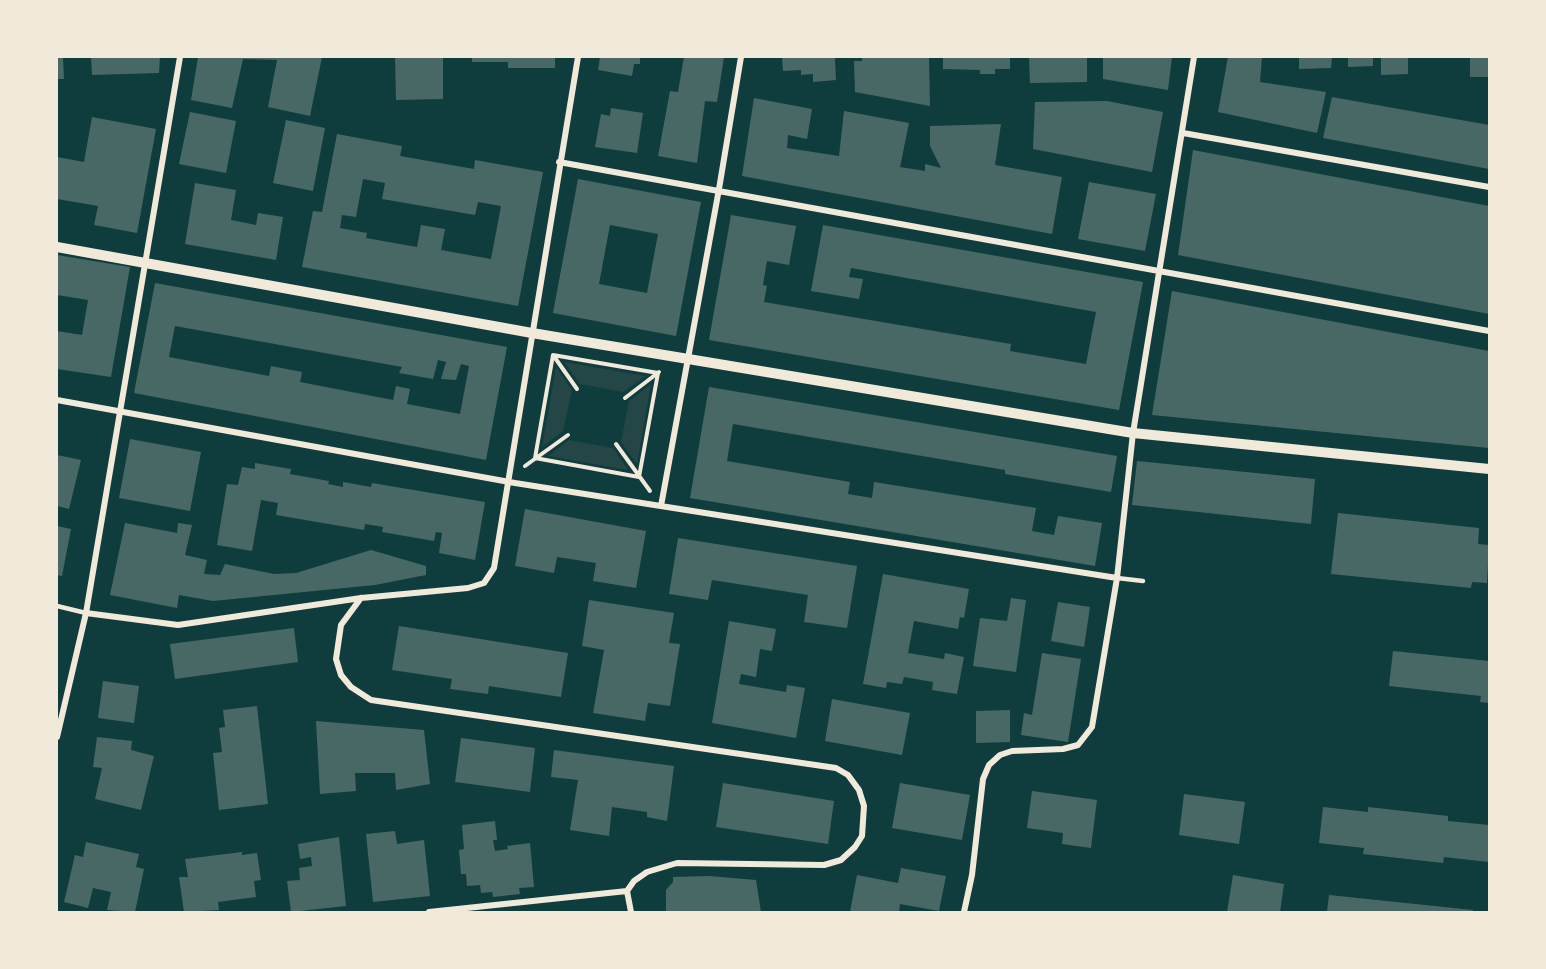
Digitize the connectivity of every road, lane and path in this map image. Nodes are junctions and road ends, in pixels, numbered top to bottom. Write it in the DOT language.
graph roads {
  1 [pos="180,57"];
  2 [pos="578,57"];
  3 [pos="741,57"];
  4 [pos="1194,57"];
  5 [pos="1183,133"];
  6 [pos="559,162"];
  7 [pos="1489,187"];
  8 [pos="719,189"];
  9 [pos="57,247"];
  10 [pos="146,263"];
  11 [pos="1161,272"];
  12 [pos="1489,331"];
  13 [pos="532,333"];
  14 [pos="553,355"];
  15 [pos="689,357"];
  16 [pos="658,373"];
  17 [pos="577,389"];
  18 [pos="625,398"];
  19 [pos="57,400"];
  20 [pos="119,411"];
  21 [pos="1133,433"];
  22 [pos="568,435"];
  23 [pos="616,444"];
  24 [pos="535,458"];
  25 [pos="1489,469"];
  26 [pos="639,477"];
  27 [pos="508,481"];
  28 [pos="661,506"];
  29 [pos="1117,578"];
  30 [pos="1143,581"];
  31 [pos="362,598"];
  32 [pos="57,606"];
  33 [pos="86,613"];
  34 [pos="57,737"];
  35 [pos="627,891"];
  36 [pos="429,912"];
  37 [pos="631,912"];
  38 [pos="964,912"];
  1 -- 10 [label="street"];
  2 -- 6 [label="street"];
  3 -- 8 [label="street"];
  4 -- 5 [label="street"];
  5 -- 7 [label="street"];
  5 -- 11 [label="street"];
  6 -- 8 [label="street"];
  6 -- 13 [label="street"];
  8 -- 11 [label="street"];
  8 -- 15 [label="street"];
  9 -- 10 [label="street"];
  10 -- 13 [label="street"];
  10 -- 20 [label="street"];
  11 -- 12 [label="street"];
  11 -- 21 [label="street"];
  13 -- 14 [label="path"];
  13 -- 15 [label="street"];
  13 -- 27 [label="street"];
  14 -- 16 [label="path"];
  14 -- 17 [label="path"];
  14 -- 24 [label="path"];
  15 -- 16 [label="path"];
  15 -- 21 [label="street"];
  15 -- 28 [label="street"];
  16 -- 18 [label="path"];
  16 -- 26 [label="path"];
  19 -- 20 [label="street"];
  20 -- 27 [label="street"];
  20 -- 33 [label="street"];
  21 -- 25 [label="street"];
  21 -- 29 [label="street"];
  22 -- 24 [label="path"];
  23 -- 26 [label="path"];
  24 -- 26 [label="path"];
  24 -- 27 [label="path"];
  26 -- 28 [label="path"];
  27 -- 28 [label="street"];
  27 -- 31 [label="street"];
  28 -- 29 [label="street"];
  29 -- 30 [label="lane"];
  29 -- 38 [label="street"];
  31 -- 33 [label="street"];
  31 -- 35 [label="street"];
  32 -- 33 [label="lane"];
  33 -- 34 [label="street"];
  35 -- 36 [label="street"];
  35 -- 37 [label="street"];
}
